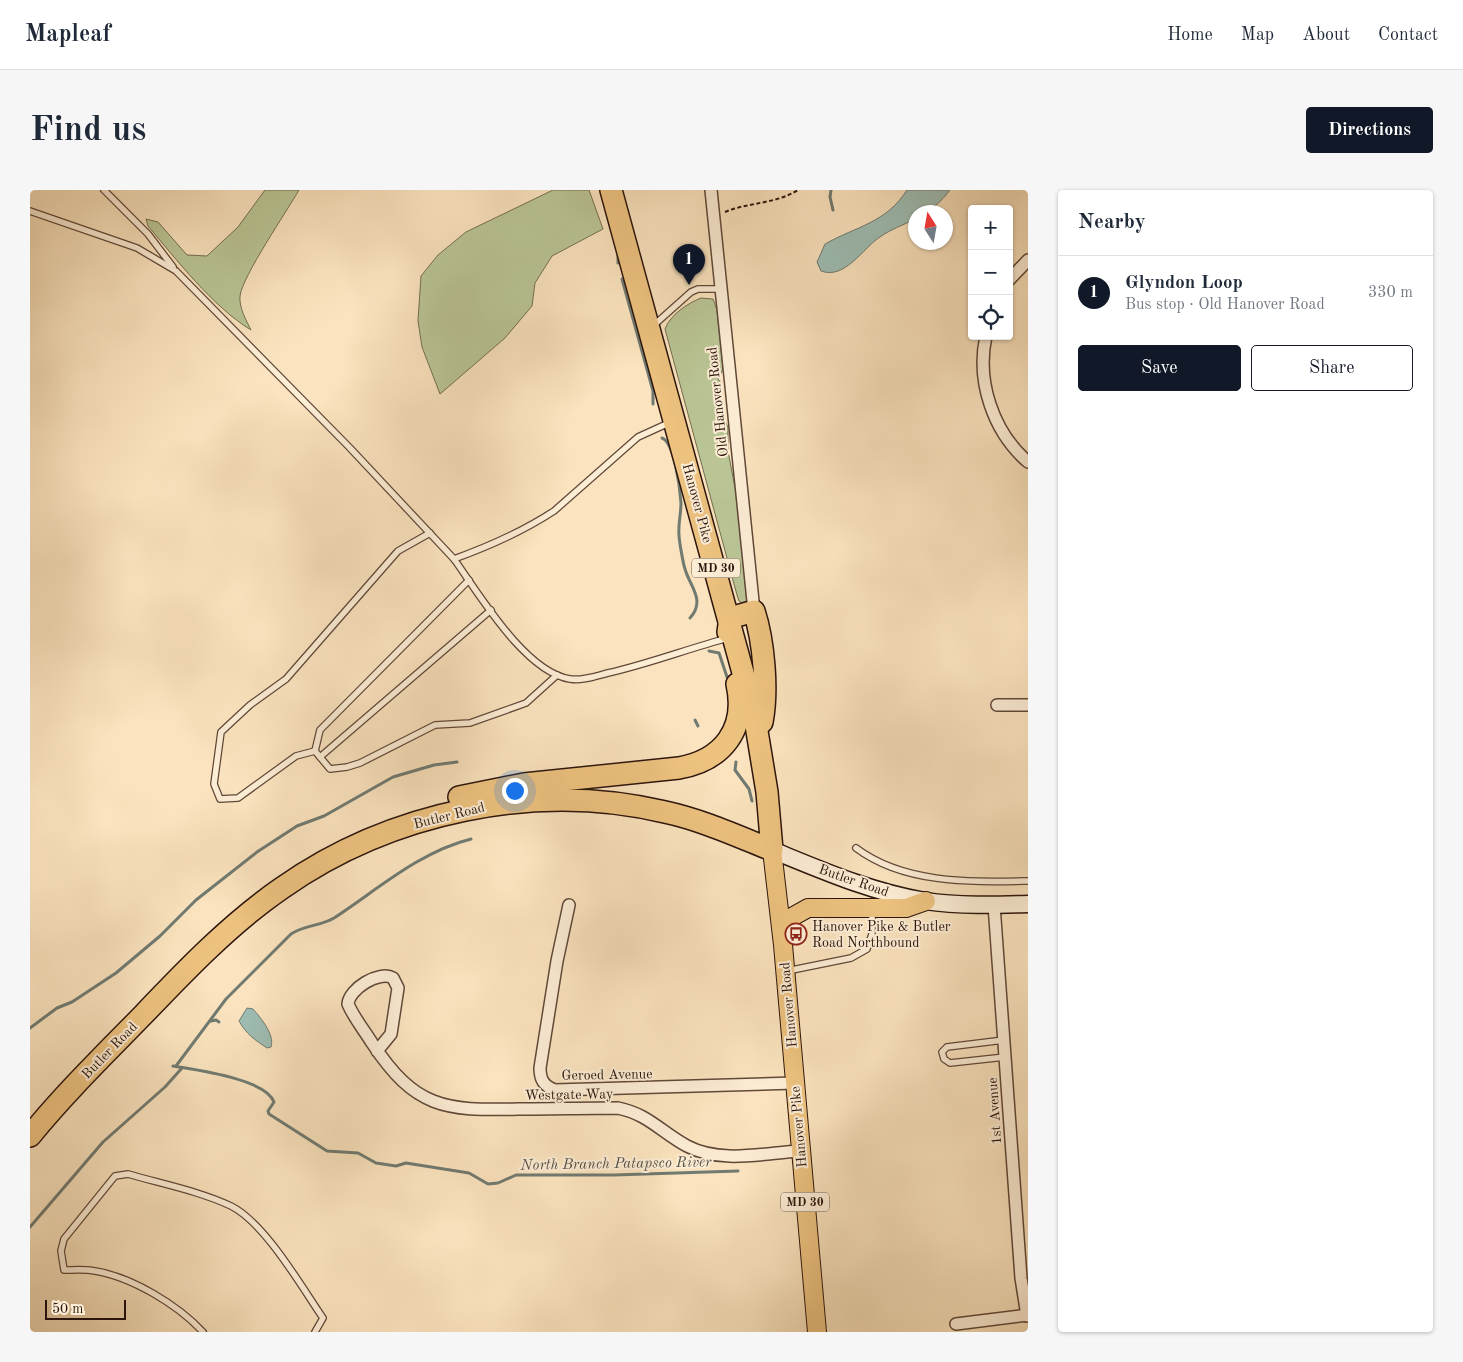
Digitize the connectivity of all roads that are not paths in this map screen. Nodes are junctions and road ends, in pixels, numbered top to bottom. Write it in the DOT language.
graph roads {
  1 [pos="104,190"];
  2 [pos="611,190"];
  3 [pos="711,190"];
  4 [pos="30,211"];
  5 [pos="1028,260"];
  6 [pos="176,271"];
  7 [pos="1013,276"];
  8 [pos="721,289"];
  9 [pos="650,328"];
  10 [pos="986,340"];
  11 [pos="676,421"];
  12 [pos="1028,462"];
  13 [pos="430,533"];
  14 [pos="454,559"];
  15 [pos="469,580"];
  16 [pos="491,610"];
  17 [pos="754,611"];
  18 [pos="731,631"];
  19 [pos="557,675"];
  20 [pos="997,705"];
  21 [pos="1028,705"];
  22 [pos="760,736"];
  23 [pos="315,751"];
  24 [pos="320,757"];
  25 [pos="405,826"];
  26 [pos="856,848"];
  27 [pos="772,850"];
  28 [pos="1028,882"];
  29 [pos="926,901"];
  30 [pos="1028,904"];
  31 [pos="569,905"];
  32 [pos="994,905"];
  33 [pos="872,908"];
  34 [pos="782,942"];
  35 [pos="785,971"];
  36 [pos="1004,1040"];
  37 [pos="377,1051"];
  38 [pos="1005,1057"];
  39 [pos="794,1077"];
  40 [pos="30,1136"];
  41 [pos="800,1151"];
  42 [pos="1027,1316"];
  43 [pos="956,1324"];
  44 [pos="203,1332"];
  45 [pos="315,1332"];
  46 [pos="817,1332"];
  1 -- 6 [label="lane"];
  2 -- 9 [label="highway, Hanover Pike / MD 30"];
  3 -- 8 [label="street, Old Hanover Road"];
  4 -- 6 [label="lane"];
  5 -- 7 [label="street"];
  6 -- 13 [label="lane"];
  8 -- 9 [label="lane"];
  8 -- 17 [label="street, Old Hanover Road"];
  9 -- 11 [label="highway, Hanover Pike / MD 30"];
  10 -- 12 [label="street"];
  11 -- 14 [label="lane"];
  11 -- 18 [label="highway, Hanover Pike / MD 30"];
  13 -- 14 [label="lane"];
  13 -- 23 [label="lane"];
  14 -- 15 [label="lane"];
  15 -- 16 [label="lane"];
  15 -- 23 [label="lane"];
  16 -- 19 [label="lane"];
  16 -- 24 [label="lane"];
  17 -- 18 [label="highway"];
  17 -- 22 [label="highway"];
  18 -- 19 [label="lane"];
  18 -- 22 [label="highway, Hanover Pike / MD 30"];
  18 -- 25 [label="highway"];
  19 -- 24 [label="lane"];
  20 -- 21 [label="street"];
  22 -- 27 [label="highway, Hanover Pike / MD 30"];
  23 -- 24 [label="lane"];
  25 -- 27 [label="highway, Butler Road"];
  25 -- 40 [label="highway, Butler Road"];
  26 -- 28 [label="lane"];
  27 -- 29 [label="main road, Butler Road"];
  27 -- 34 [label="main road, Hanover Road / MD 30"];
  29 -- 32 [label="main road, Butler Road"];
  29 -- 33 [label="main road"];
  30 -- 32 [label="main road, Butler Road"];
  31 -- 39 [label="street, Geroed Avenue"];
  32 -- 36 [label="street, 1st Avenue"];
  33 -- 34 [label="main road"];
  33 -- 35 [label="lane"];
  34 -- 35 [label="main road, Hanover Road / MD 30"];
  35 -- 39 [label="main road, Hanover Road / MD 30"];
  36 -- 38 [label="street, 1st Avenue"];
  36 -- 38 [label="lane"];
  37 -- 37 [label="street, Westgate Way"];
  37 -- 41 [label="street, Westgate Way"];
  38 -- 42 [label="street, 1st Avenue"];
  39 -- 41 [label="main road, Hanover Pike / MD 30"];
  41 -- 46 [label="main road, Hanover Pike / MD 30"];
  42 -- 43 [label="street"];
  44 -- 45 [label="lane"];
}
